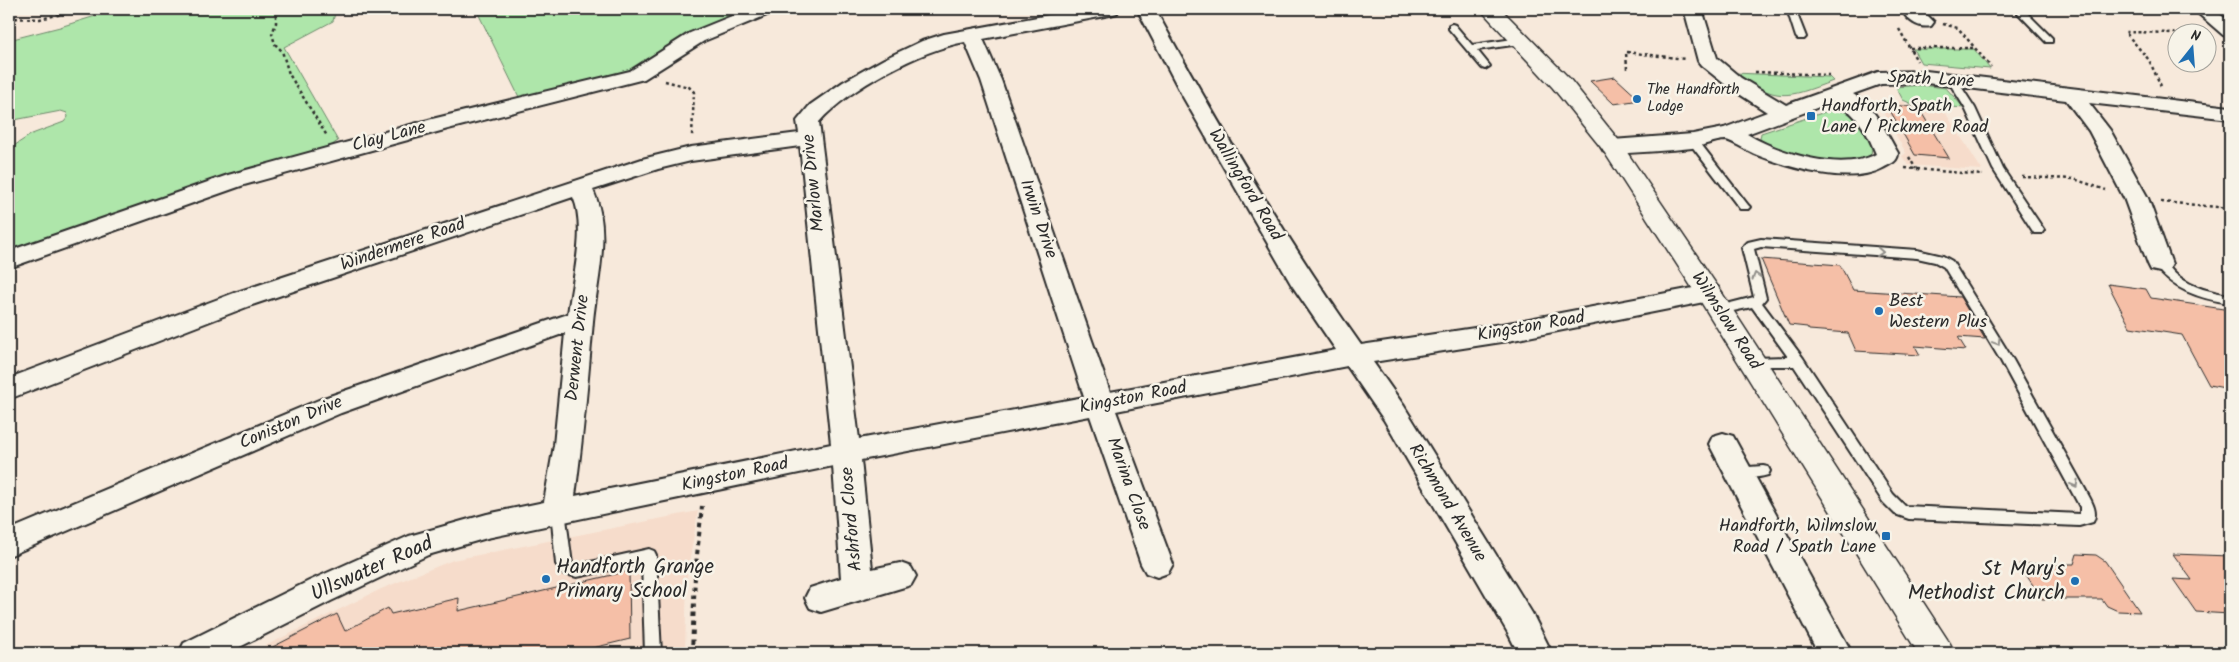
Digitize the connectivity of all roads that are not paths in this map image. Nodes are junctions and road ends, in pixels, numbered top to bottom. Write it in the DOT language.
graph roads {
  1 [pos="765,9"];
  2 [pos="1110,9"];
  3 [pos="1146,9"];
  4 [pos="1490,9"];
  5 [pos="1694,9"];
  6 [pos="1791,9"];
  7 [pos="2018,9"];
  8 [pos="2202,9"];
  9 [pos="1452,27"];
  10 [pos="2230,31"];
  11 [pos="972,36"];
  12 [pos="1801,37"];
  13 [pos="2049,40"];
  14 [pos="1520,41"];
  15 [pos="1470,48"];
  16 [pos="1485,66"];
  17 [pos="1952,79"];
  18 [pos="1834,85"];
  19 [pos="2072,94"];
  20 [pos="1784,113"];
  21 [pos="2230,113"];
  22 [pos="1730,133"];
  23 [pos="808,138"];
  24 [pos="1693,141"];
  25 [pos="1612,147"];
  26 [pos="580,186"];
  27 [pos="1744,207"];
  28 [pos="2038,230"];
  29 [pos="9,260"];
  30 [pos="2160,264"];
  31 [pos="2230,299"];
  32 [pos="1714,302"];
  33 [pos="1755,302"];
  34 [pos="580,319"];
  35 [pos="1353,356"];
  36 [pos="1798,361"];
  37 [pos="1753,363"];
  38 [pos="9,389"];
  39 [pos="1100,404"];
  40 [pos="1723,444"];
  41 [pos="846,452"];
  42 [pos="558,511"];
  43 [pos="9,543"];
  44 [pos="1157,564"];
  45 [pos="900,576"];
  46 [pos="858,586"];
  47 [pos="821,598"];
  48 [pos="196,653"];
  49 [pos="653,653"];
  50 [pos="1535,653"];
  51 [pos="1835,653"];
  52 [pos="1937,653"];
  1 -- 29 [label="street, Clay Lane"];
  2 -- 11 [label="street, Marlow Drive"];
  3 -- 35 [label="street, Wallingford Road"];
  4 -- 14 [label="main road, Wilmslow Road"];
  5 -- 20 [label="street"];
  6 -- 12 [label="lane"];
  7 -- 13 [label="lane"];
  8 -- 10 [label="street"];
  9 -- 15 [label="lane"];
  11 -- 23 [label="street, Marlow Drive"];
  11 -- 39 [label="street, Irwin Drive"];
  14 -- 15 [label="lane"];
  14 -- 25 [label="main road, Wilmslow Road"];
  15 -- 16 [label="lane"];
  17 -- 18 [label="street, Spath Lane"];
  17 -- 19 [label="street, Spath Lane"];
  17 -- 28 [label="lane"];
  18 -- 20 [label="street, Spath Lane"];
  18 -- 22 [label="street"];
  19 -- 21 [label="street, Spath Lane"];
  19 -- 30 [label="street"];
  20 -- 22 [label="street, Spath Lane"];
  22 -- 24 [label="street, Spath Lane"];
  23 -- 26 [label="street, Windermere Road"];
  23 -- 41 [label="street, Marlow Drive"];
  24 -- 25 [label="street, Spath Lane"];
  24 -- 27 [label="lane"];
  25 -- 32 [label="main road, Wilmslow Road"];
  26 -- 34 [label="street, Derwent Drive"];
  26 -- 38 [label="street, Windermere Road"];
  30 -- 31 [label="lane"];
  32 -- 33 [label="lane"];
  32 -- 35 [label="street, Kingston Road"];
  32 -- 37 [label="main road, Wilmslow Road"];
  33 -- 36 [label="lane"];
  33 -- 36 [label="lane, one-way"];
  34 -- 42 [label="street, Derwent Drive"];
  34 -- 43 [label="street, Coniston Drive"];
  35 -- 39 [label="street, Kingston Road"];
  35 -- 50 [label="street, Richmond Avenue"];
  36 -- 37 [label="lane"];
  37 -- 52 [label="main road, Wilmslow Road"];
  39 -- 41 [label="street, Kingston Road"];
  39 -- 44 [label="street, Marina Close"];
  40 -- 51 [label="street"];
  41 -- 42 [label="street, Kingston Road"];
  41 -- 46 [label="street, Ashford Close"];
  42 -- 48 [label="street, Ullswater Road"];
  42 -- 49 [label="lane"];
  45 -- 46 [label="street, Ashford Close"];
  46 -- 47 [label="street, Ashford Close"];
}
